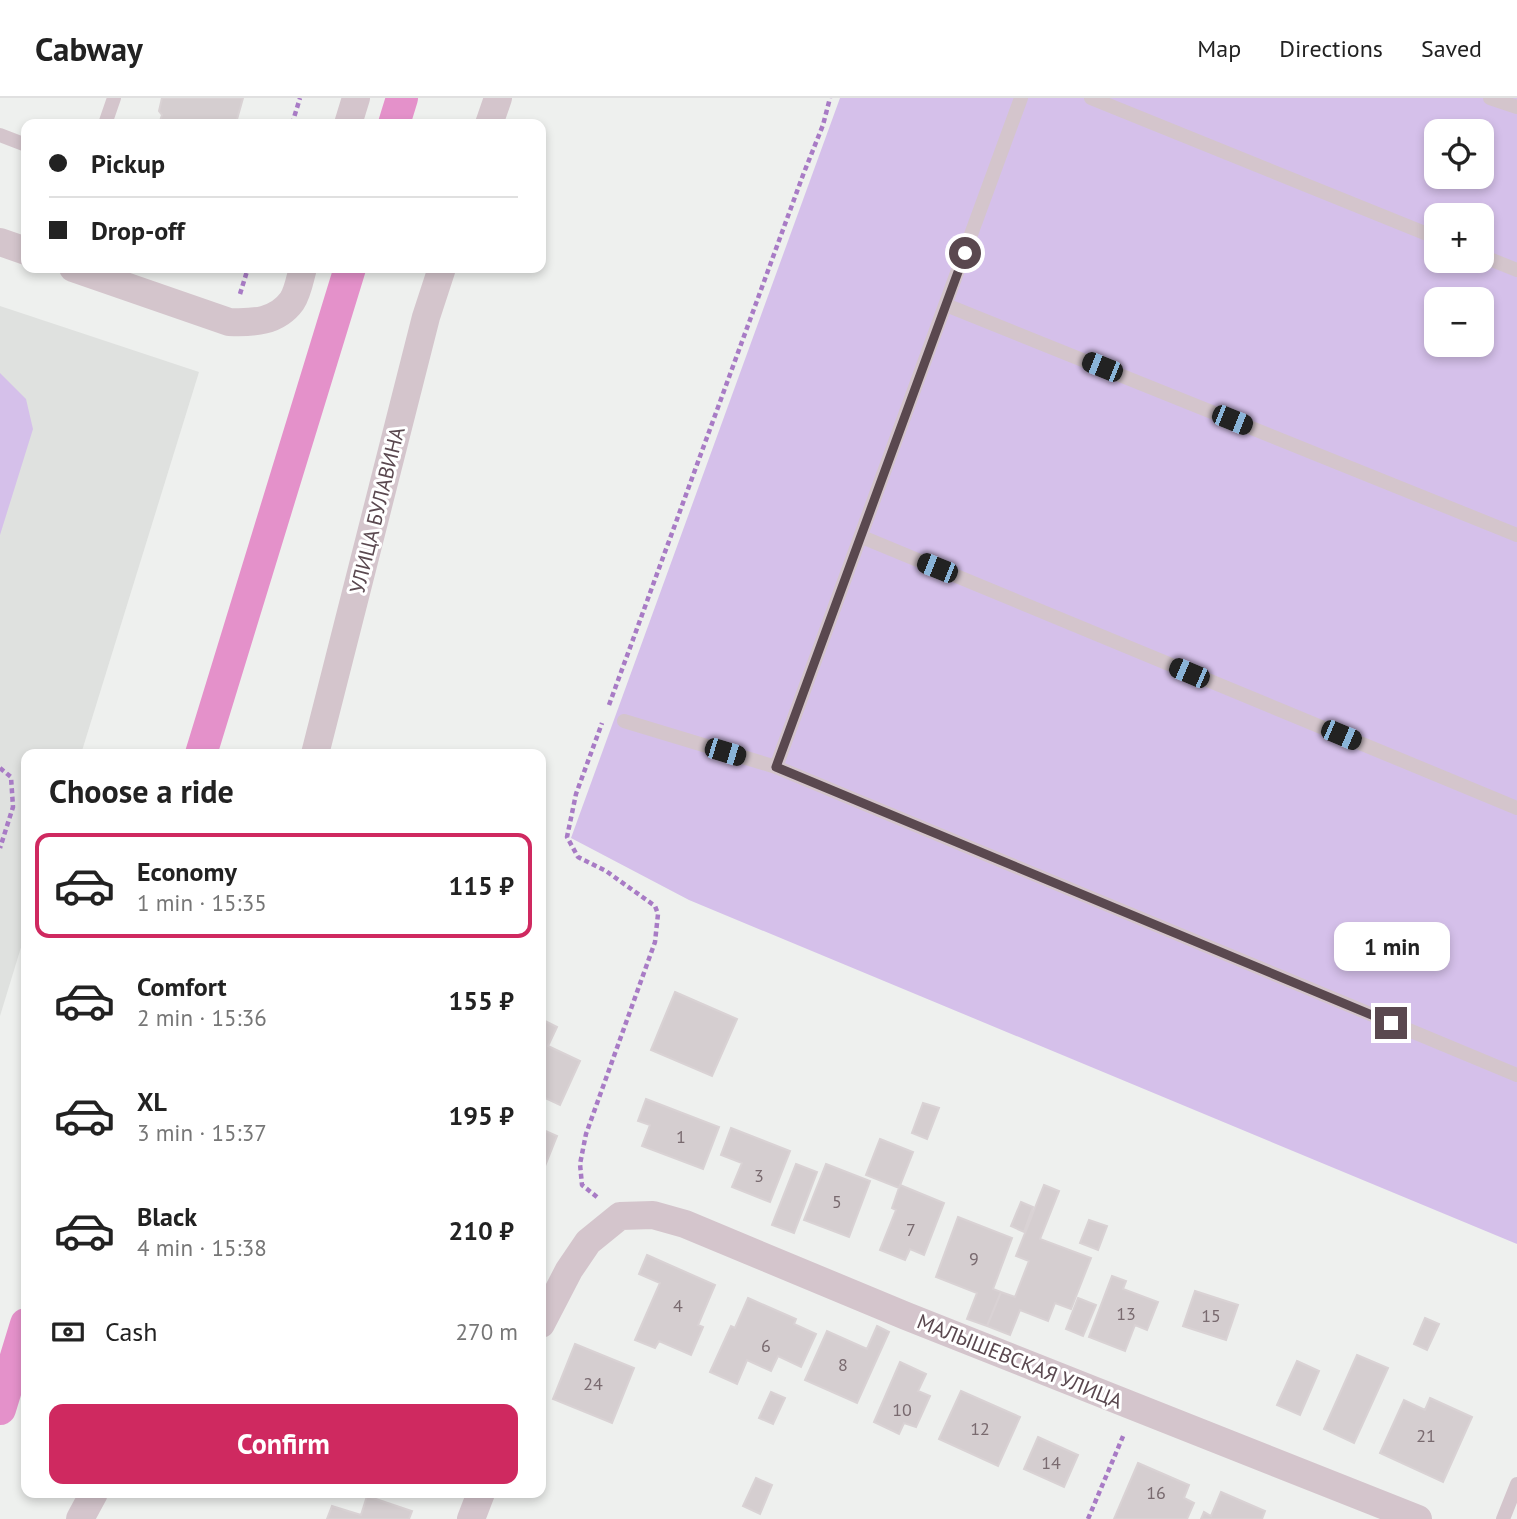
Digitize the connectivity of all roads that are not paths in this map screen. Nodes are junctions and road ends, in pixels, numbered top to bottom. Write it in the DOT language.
graph roads {
  1 [pos="114,98"];
  2 [pos="356,98"];
  3 [pos="498,98"];
  4 [pos="1021,98"];
  5 [pos="1091,98"];
  6 [pos="1490,98"];
  7 [pos="1517,107"];
  8 [pos="107,119"];
  9 [pos="350,119"];
  10 [pos="491,119"];
  11 [pos="0,135"];
  12 [pos="21,143"];
  13 [pos="1424,233"];
  14 [pos="0,242"];
  15 [pos="21,249"];
  16 [pos="1494,261"];
  17 [pos="1517,270"];
  18 [pos="87,273"];
  19 [pos="301,273"];
  20 [pos="440,273"];
  21 [pos="946,304"];
  22 [pos="1517,535"];
  23 [pos="862,537"];
  24 [pos="624,721"];
  25 [pos="316,749"];
  26 [pos="776,767"];
  27 [pos="1517,808"];
  28 [pos="1517,1075"];
  29 [pos="546,1314"];
  30 [pos="1517,1484"];
  31 [pos="91,1498"];
  32 [pos="479,1498"];
  33 [pos="80,1519"];
  34 [pos="471,1519"];
  35 [pos="1418,1519"];
  36 [pos="1503,1519"];
  1 -- 8 [label="lane"];
  2 -- 9 [label="street"];
  3 -- 10 [label="street"];
  4 -- 21 [label="lane"];
  5 -- 13 [label="lane"];
  6 -- 7 [label="lane"];
  11 -- 12 [label="lane"];
  14 -- 15 [label="street"];
  16 -- 17 [label="lane"];
  18 -- 19 [label="street"];
  20 -- 25 [label="street, УЛИЦА БУЛАВИНА"];
  21 -- 22 [label="lane"];
  21 -- 23 [label="lane"];
  23 -- 26 [label="lane"];
  23 -- 27 [label="lane"];
  24 -- 26 [label="lane"];
  26 -- 28 [label="lane"];
  29 -- 35 [label="street, МАЛЫШЕВСКАЯ УЛИЦА"];
  30 -- 36 [label="lane"];
  31 -- 33 [label="street"];
  32 -- 34 [label="street"];
}
